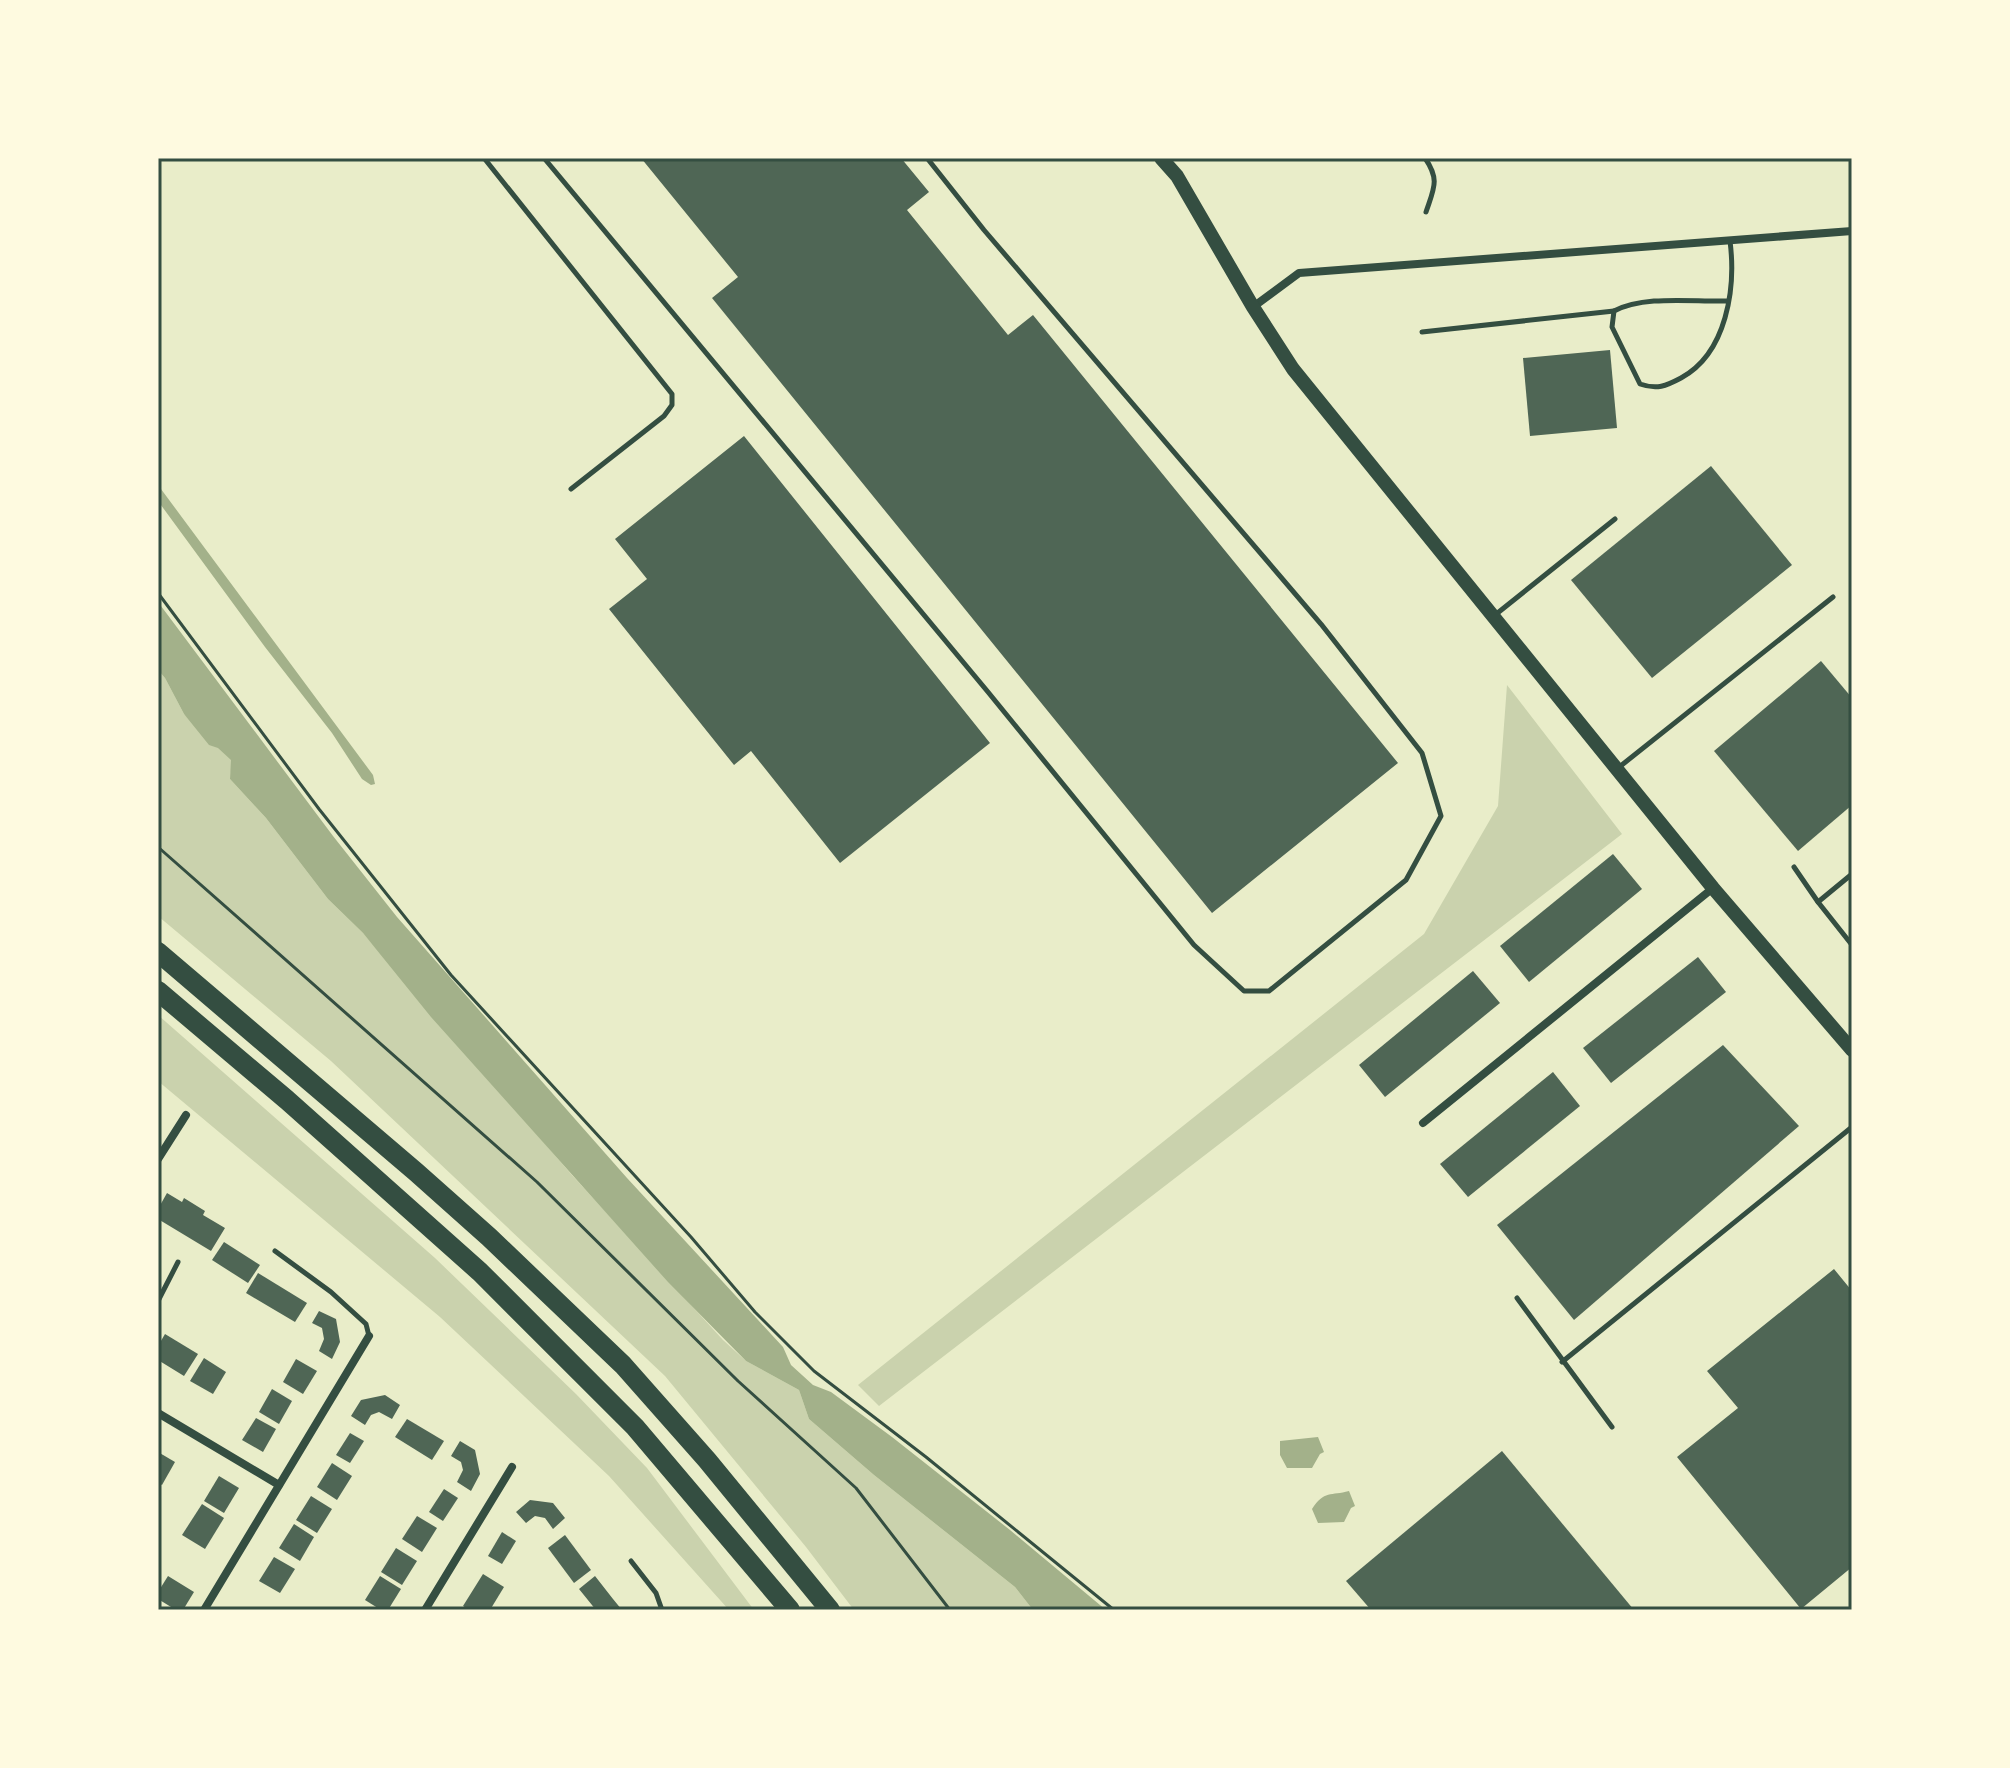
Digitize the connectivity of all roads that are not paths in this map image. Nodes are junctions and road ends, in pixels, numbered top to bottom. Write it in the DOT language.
graph roads {
  1 [pos="484,158"];
  2 [pos="544,158"];
  3 [pos="927,158"];
  4 [pos="1161,158"];
  5 [pos="1425,158"];
  6 [pos="1426,212"];
  7 [pos="1852,231"];
  8 [pos="1730,241"];
  9 [pos="1727,301"];
  10 [pos="1253,307"];
  11 [pos="1614,311"];
  12 [pos="1422,332"];
  13 [pos="571,489"];
  14 [pos="1615,519"];
  15 [pos="1833,597"];
  16 [pos="1494,616"];
  17 [pos="1618,769"];
  18 [pos="1794,867"];
  19 [pos="1852,874"];
  20 [pos="1713,888"];
  21 [pos="1818,902"];
  22 [pos="1852,945"];
  23 [pos="158,952"];
  24 [pos="158,991"];
  25 [pos="1852,1050"];
  26 [pos="186,1115"];
  27 [pos="1423,1123"];
  28 [pos="1852,1127"];
  29 [pos="158,1159"];
  30 [pos="275,1251"];
  31 [pos="178,1262"];
  32 [pos="1517,1298"];
  33 [pos="158,1301"];
  34 [pos="369,1336"];
  35 [pos="1562,1362"];
  36 [pos="158,1413"];
  37 [pos="1612,1427"];
  38 [pos="512,1467"];
  39 [pos="279,1485"];
  40 [pos="631,1561"];
  41 [pos="204,1610"];
  42 [pos="425,1610"];
  43 [pos="662,1610"];
  44 [pos="790,1610"];
  45 [pos="830,1610"];
  1 -- 13 [label="lane"];
  2 -- 3 [label="lane"];
  4 -- 10 [label="street"];
  5 -- 6 [label="lane"];
  7 -- 8 [label="street"];
  8 -- 9 [label="lane"];
  8 -- 10 [label="street"];
  9 -- 11 [label="lane"];
  9 -- 11 [label="lane"];
  10 -- 16 [label="street"];
  11 -- 12 [label="lane"];
  14 -- 16 [label="lane"];
  15 -- 17 [label="lane"];
  16 -- 17 [label="street"];
  17 -- 20 [label="street"];
  18 -- 21 [label="lane"];
  19 -- 21 [label="lane"];
  20 -- 25 [label="street"];
  20 -- 27 [label="street"];
  21 -- 22 [label="lane"];
  23 -- 45 [label="highway"];
  24 -- 44 [label="highway"];
  26 -- 29 [label="street"];
  28 -- 35 [label="lane"];
  30 -- 34 [label="lane"];
  31 -- 33 [label="lane"];
  32 -- 35 [label="lane"];
  34 -- 39 [label="street"];
  35 -- 37 [label="lane"];
  36 -- 39 [label="street"];
  38 -- 42 [label="street"];
  39 -- 41 [label="street"];
  40 -- 43 [label="lane"];
}
